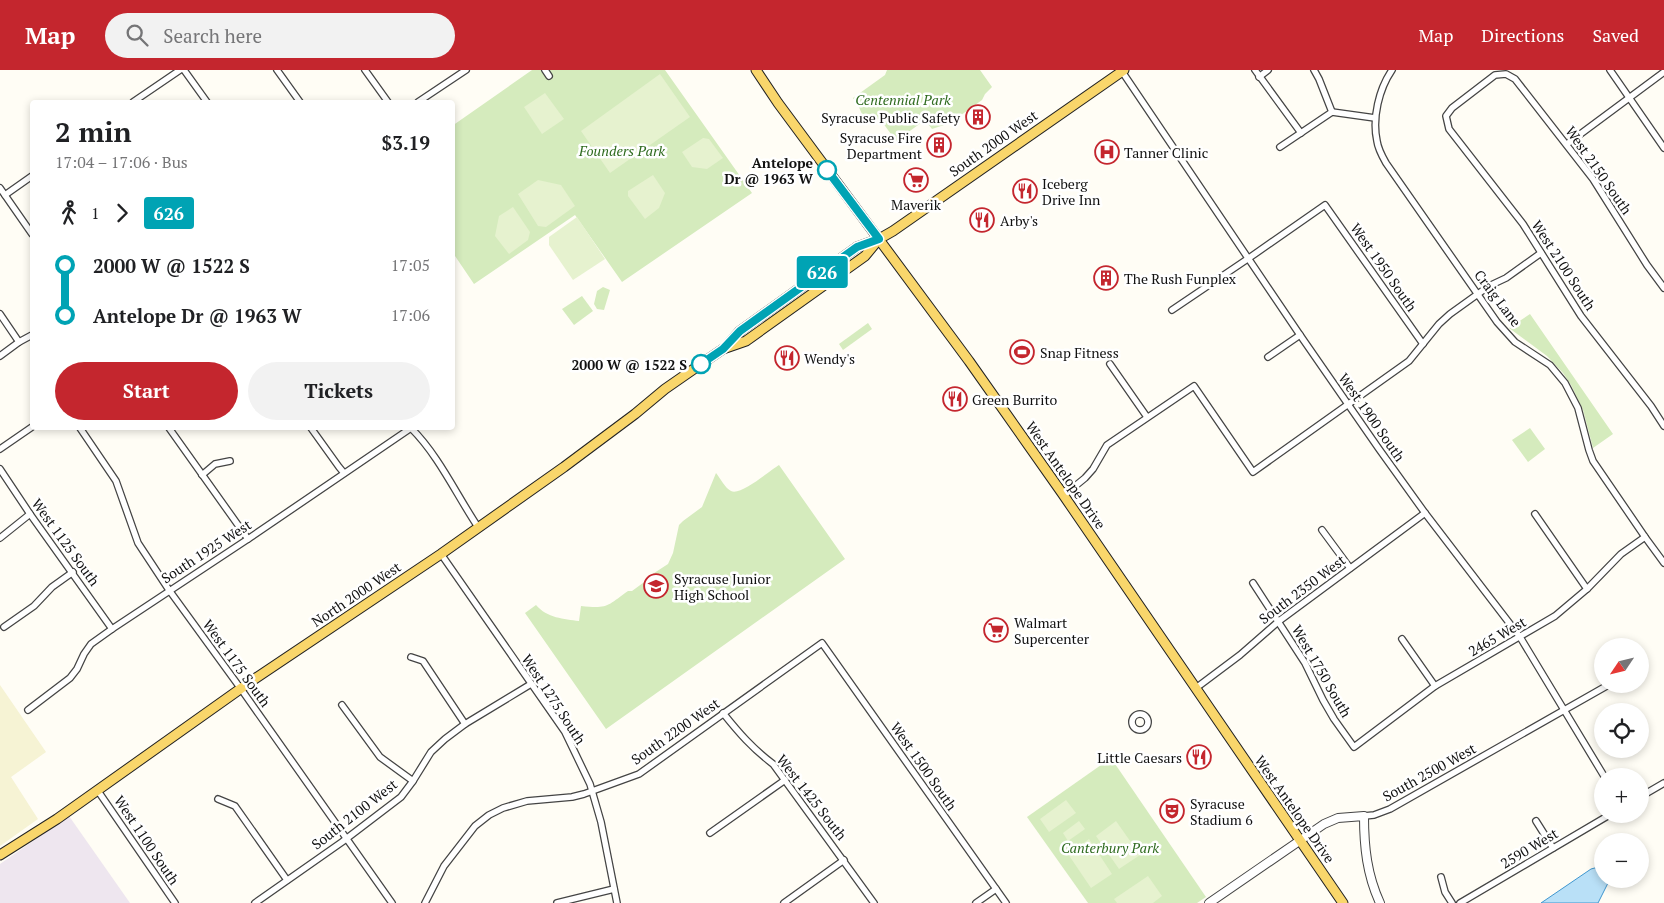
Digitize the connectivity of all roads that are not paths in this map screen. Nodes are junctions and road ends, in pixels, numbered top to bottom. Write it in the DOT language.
graph roads {
  1 [pos="180,70"];
  2 [pos="184,70"];
  3 [pos="277,70"];
  4 [pos="364,70"];
  5 [pos="466,70"];
  6 [pos="546,70"];
  7 [pos="756,70"];
  8 [pos="1122,70"];
  9 [pos="1255,70"];
  10 [pos="1268,70"];
  11 [pos="1314,70"];
  12 [pos="1392,70"];
  13 [pos="1610,70"];
  14 [pos="1664,72"];
  15 [pos="549,76"];
  16 [pos="1259,76"];
  17 [pos="1629,97"];
  18 [pos="136,100"];
  19 [pos="206,100"];
  20 [pos="299,100"];
  21 [pos="386,100"];
  22 [pos="421,100"];
  23 [pos="1332,112"];
  24 [pos="1446,116"];
  25 [pos="1375,118"];
  26 [pos="1301,133"];
  27 [pos="1567,144"];
  28 [pos="1280,147"];
  29 [pos="1664,148"];
  30 [pos="30,177"];
  31 [pos="0,188"];
  32 [pos="5,196"];
  33 [pos="30,231"];
  34 [pos="879,239"];
  35 [pos="1542,253"];
  36 [pos="1249,258"];
  37 [pos="1664,288"];
  38 [pos="1478,294"];
  39 [pos="1172,310"];
  40 [pos="0,314"];
  41 [pos="1300,335"];
  42 [pos="30,336"];
  43 [pos="19,342"];
  44 [pos="1423,344"];
  45 [pos="723,349"];
  46 [pos="0,356"];
  47 [pos="1268,357"];
  48 [pos="1110,364"];
  49 [pos="1348,404"];
  50 [pos="1147,417"];
  51 [pos="1664,426"];
  52 [pos="30,427"];
  53 [pos="81,430"];
  54 [pos="170,430"];
  55 [pos="312,430"];
  56 [pos="408,430"];
  57 [pos="413,430"];
  58 [pos="0,449"];
  59 [pos="230,461"];
  60 [pos="0,469"];
  61 [pos="344,473"];
  62 [pos="202,475"];
  63 [pos="1062,493"];
  64 [pos="1425,513"];
  65 [pos="30,514"];
  66 [pos="1535,514"];
  67 [pos="478,526"];
  68 [pos="1322,530"];
  69 [pos="1645,537"];
  70 [pos="0,538"];
  71 [pos="248,539"];
  72 [pos="441,554"];
  73 [pos="1664,563"];
  74 [pos="1350,568"];
  75 [pos="73,572"];
  76 [pos="1253,583"];
  77 [pos="1587,589"];
  78 [pos="169,590"];
  79 [pos="1279,621"];
  80 [pos="4,627"];
  81 [pos="112,629"];
  82 [pos="1520,637"];
  83 [pos="1402,639"];
  84 [pos="822,642"];
  85 [pos="411,657"];
  86 [pos="531,684"];
  87 [pos="1435,686"];
  88 [pos="1196,688"];
  89 [pos="241,689"];
  90 [pos="1594,693"];
  91 [pos="342,706"];
  92 [pos="28,710"];
  93 [pos="1564,710"];
  94 [pos="723,713"];
  95 [pos="465,724"];
  96 [pos="1354,746"];
  97 [pos="1599,768"];
  98 [pos="785,780"];
  99 [pos="413,781"];
  100 [pos="1664,783"];
  101 [pos="98,791"];
  102 [pos="592,792"];
  103 [pos="1649,792"];
  104 [pos="218,799"];
  105 [pos="1364,816"];
  106 [pos="1536,821"];
  107 [pos="1596,823"];
  108 [pos="710,833"];
  109 [pos="346,839"];
  110 [pos="1300,840"];
  111 [pos="1553,848"];
  112 [pos="0,855"];
  113 [pos="844,860"];
  114 [pos="1442,877"];
  115 [pos="287,880"];
  116 [pos="614,889"];
  117 [pos="996,889"];
  118 [pos="175,903"];
  119 [pos="255,903"];
  120 [pos="392,903"];
  121 [pos="425,903"];
  122 [pos="557,903"];
  123 [pos="618,903"];
  124 [pos="784,903"];
  125 [pos="874,903"];
  126 [pos="976,903"];
  127 [pos="1006,903"];
  128 [pos="1209,903"];
  129 [pos="1343,903"];
  130 [pos="1380,903"];
  131 [pos="1452,903"];
  132 [pos="1460,903"];
  1 -- 18 [label="street"];
  2 -- 19 [label="street"];
  3 -- 20 [label="street"];
  4 -- 21 [label="street"];
  5 -- 22 [label="street"];
  6 -- 15 [label="street"];
  7 -- 34 [label="main road, West Antelope Drive"];
  8 -- 34 [label="main road, South 2000 West"];
  8 -- 36 [label="street, West 1900 South"];
  9 -- 16 [label="street"];
  10 -- 16 [label="street"];
  11 -- 23 [label="street"];
  12 -- 25 [label="street, Craig Lane"];
  13 -- 17 [label="street"];
  14 -- 17 [label="street"];
  16 -- 26 [label="street"];
  17 -- 27 [label="street"];
  17 -- 29 [label="street"];
  23 -- 25 [label="street"];
  23 -- 26 [label="street"];
  24 -- 27 [label="street, West 2150 South"];
  24 -- 35 [label="street, West 2100 South"];
  25 -- 38 [label="street, Craig Lane"];
  26 -- 28 [label="street"];
  27 -- 37 [label="street, West 2150 South"];
  30 -- 32 [label="street"];
  31 -- 32 [label="street"];
  32 -- 33 [label="street"];
  34 -- 45 [label="main road, South 2000 West"];
  34 -- 63 [label="main road, West Antelope Drive"];
  35 -- 38 [label="street"];
  35 -- 51 [label="street, West 2100 South"];
  36 -- 39 [label="street"];
  36 -- 41 [label="street, West 1900 South"];
  36 -- 44 [label="street, West 1950 South"];
  38 -- 44 [label="street"];
  38 -- 69 [label="street, Craig Lane"];
  40 -- 43 [label="street"];
  41 -- 47 [label="street"];
  41 -- 49 [label="street, West 1900 South"];
  42 -- 43 [label="street"];
  43 -- 46 [label="street"];
  44 -- 49 [label="street"];
  45 -- 67 [label="main road, North 2000 West"];
  48 -- 50 [label="street"];
  49 -- 50 [label="street"];
  49 -- 64 [label="street, West 1900 South"];
  50 -- 63 [label="street"];
  52 -- 58 [label="street"];
  53 -- 78 [label="street, West 1175 South"];
  54 -- 62 [label="street"];
  55 -- 61 [label="street"];
  56 -- 61 [label="street, South 1925 West"];
  57 -- 67 [label="street"];
  59 -- 62 [label="street"];
  60 -- 65 [label="street, West 1125 South"];
  61 -- 71 [label="street, South 1925 West"];
  62 -- 71 [label="street"];
  63 -- 88 [label="main road, West Antelope Drive"];
  64 -- 74 [label="street, South 2350 West"];
  64 -- 82 [label="street, West 1900 South"];
  65 -- 70 [label="street"];
  65 -- 75 [label="street, West 1125 South"];
  66 -- 77 [label="street"];
  67 -- 72 [label="main road, North 2000 West"];
  68 -- 74 [label="street"];
  69 -- 73 [label="street, Craig Lane"];
  69 -- 77 [label="street, 2465 West"];
  71 -- 78 [label="street, South 1925 West"];
  72 -- 86 [label="street, West 1275 South"];
  72 -- 89 [label="main road, North 2000 West"];
  74 -- 79 [label="street, South 2350 West"];
  75 -- 80 [label="street"];
  75 -- 81 [label="street, West 1125 South"];
  76 -- 79 [label="street, West 1750 South"];
  77 -- 82 [label="street, 2465 West"];
  78 -- 81 [label="street, South 1925 West"];
  78 -- 89 [label="street, West 1175 South"];
  79 -- 88 [label="street, South 2350 West"];
  79 -- 96 [label="street, West 1750 South"];
  81 -- 92 [label="street, South 1925 West"];
  82 -- 87 [label="street, 2465 West"];
  82 -- 93 [label="street, West 1900 South"];
  83 -- 87 [label="street"];
  84 -- 94 [label="street, South 2200 West"];
  84 -- 117 [label="street, West 1500 South"];
  85 -- 95 [label="street"];
  86 -- 95 [label="street, South 2100 West"];
  86 -- 102 [label="street, West 1275 South"];
  87 -- 96 [label="street, 2465 West"];
  88 -- 110 [label="main road, West Antelope Drive"];
  89 -- 101 [label="main road, North 2000 West"];
  89 -- 109 [label="street, West 1175 South"];
  90 -- 93 [label="street, South 2500 West"];
  91 -- 99 [label="street"];
  93 -- 97 [label="street, West 1900 South"];
  93 -- 105 [label="street, South 2500 West"];
  94 -- 98 [label="street, West 1425 South"];
  94 -- 102 [label="street, South 2200 West"];
  95 -- 99 [label="street, South 2100 West"];
  98 -- 108 [label="street"];
  98 -- 113 [label="street, West 1425 South"];
  99 -- 109 [label="street, South 2100 West"];
  100 -- 103 [label="street"];
  101 -- 112 [label="main road, North 2000 West"];
  101 -- 118 [label="street, West 1100 South"];
  102 -- 116 [label="street, West 1275 South"];
  102 -- 121 [label="street, South 2200 West"];
  104 -- 115 [label="street"];
  105 -- 110 [label="street, South 2500 West"];
  105 -- 130 [label="street"];
  106 -- 111 [label="street"];
  107 -- 111 [label="street, 2590 West"];
  109 -- 115 [label="street, South 2100 West"];
  109 -- 120 [label="street, West 1175 South"];
  110 -- 128 [label="street, South 2500 West"];
  110 -- 129 [label="main road, West Antelope Drive"];
  111 -- 132 [label="street, 2590 West"];
  113 -- 124 [label="street"];
  113 -- 125 [label="street, West 1425 South"];
  114 -- 131 [label="street"];
  115 -- 119 [label="street, South 2100 West"];
  116 -- 122 [label="street"];
  116 -- 123 [label="street, West 1275 South"];
  117 -- 126 [label="street"];
  117 -- 127 [label="street, West 1500 South"];
}
